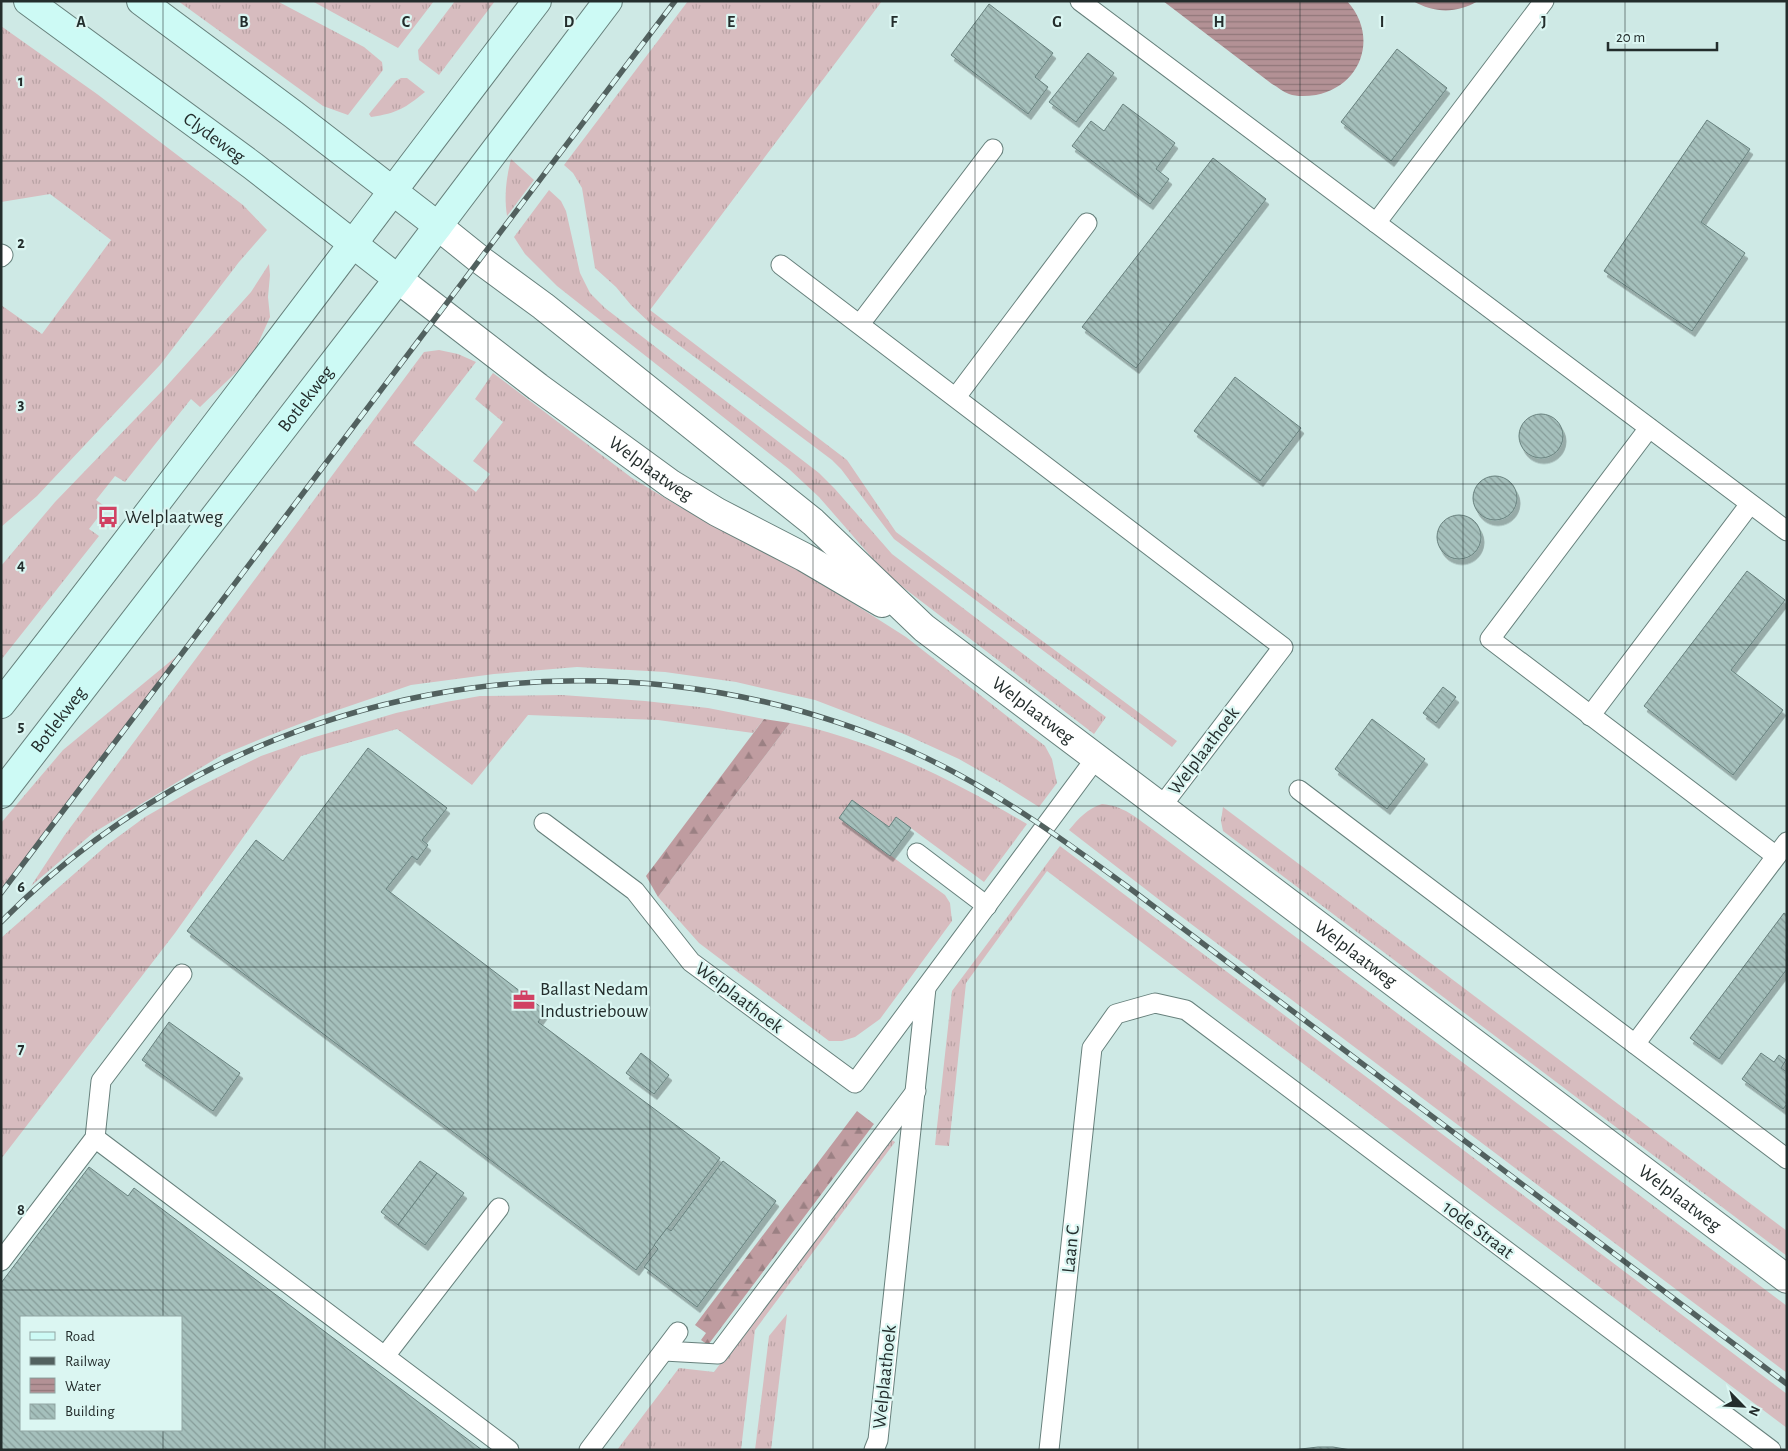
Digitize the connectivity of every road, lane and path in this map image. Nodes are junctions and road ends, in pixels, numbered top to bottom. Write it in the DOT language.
graph roads {
  1 [pos="28,1"];
  2 [pos="141,1"];
  3 [pos="537,1"];
  4 [pos="608,1"];
  5 [pos="1080,1"];
  6 [pos="1544,1"];
  7 [pos="993,149"];
  8 [pos="392,190"];
  9 [pos="1376,223"];
  10 [pos="1087,224"];
  11 [pos="438,226"];
  12 [pos="353,243"];
  13 [pos="781,265"];
  14 [pos="398,279"];
  15 [pos="860,324"];
  16 [pos="956,397"];
  17 [pos="1649,428"];
  18 [pos="1750,504"];
  19 [pos="1787,531"];
  20 [pos="924,628"];
  21 [pos="1,704"];
  22 [pos="1590,716"];
  23 [pos="1096,758"];
  24 [pos="1299,790"];
  25 [pos="1,794"];
  26 [pos="1161,807"];
  27 [pos="544,823"];
  28 [pos="1781,849"];
  29 [pos="917,853"];
  30 [pos="987,906"];
  31 [pos="182,974"];
  32 [pos="926,986"];
  33 [pos="1186,1010"];
  34 [pos="1635,1044"];
  35 [pos="916,1091"];
  36 [pos="95,1138"];
  37 [pos="1787,1159"];
  38 [pos="499,1208"];
  39 [pos="1,1261"];
  40 [pos="1787,1279"];
  41 [pos="678,1332"];
  42 [pos="664,1350"];
  43 [pos="385,1356"];
  44 [pos="876,1445"];
  45 [pos="509,1450"];
  46 [pos="589,1450"];
  47 [pos="1049,1450"];
  48 [pos="1771,1450"];
  1 -- 12 [label="main road, Clydeweg"];
  2 -- 8 [label="main road"];
  3 -- 8 [label="main road"];
  4 -- 11 [label="main road, Botlekweg"];
  5 -- 9 [label="lane"];
  6 -- 9 [label="lane"];
  7 -- 15 [label="lane"];
  8 -- 11 [label="main road"];
  8 -- 12 [label="main road"];
  9 -- 17 [label="lane"];
  10 -- 16 [label="lane"];
  11 -- 14 [label="main road, Botlekweg"];
  11 -- 20 [label="street, Welplaatweg"];
  12 -- 14 [label="main road, Clydeweg"];
  12 -- 21 [label="main road"];
  13 -- 15 [label="lane"];
  14 -- 20 [label="street, Welplaatweg"];
  14 -- 25 [label="main road, Botlekweg"];
  15 -- 16 [label="lane"];
  16 -- 26 [label="lane, Welplaathoek"];
  17 -- 18 [label="lane"];
  17 -- 22 [label="lane"];
  18 -- 19 [label="lane"];
  18 -- 22 [label="lane"];
  20 -- 23 [label="street, Welplaatweg"];
  22 -- 28 [label="lane"];
  23 -- 26 [label="street, Welplaatweg"];
  23 -- 30 [label="lane, Welplaathoek"];
  24 -- 34 [label="lane"];
  26 -- 40 [label="street, Welplaatweg"];
  27 -- 32 [label="lane, Welplaathoek"];
  28 -- 34 [label="lane"];
  29 -- 30 [label="lane"];
  30 -- 32 [label="lane, Welplaathoek"];
  31 -- 36 [label="lane"];
  32 -- 35 [label="lane, Welplaathoek"];
  33 -- 47 [label="lane, Laan C"];
  33 -- 48 [label="lane, 10de Straat"];
  34 -- 37 [label="lane"];
  35 -- 42 [label="lane"];
  35 -- 44 [label="lane, Welplaathoek"];
  36 -- 39 [label="lane"];
  36 -- 43 [label="lane"];
  38 -- 43 [label="lane"];
  41 -- 42 [label="lane"];
  42 -- 46 [label="lane"];
  43 -- 45 [label="lane"];
}
